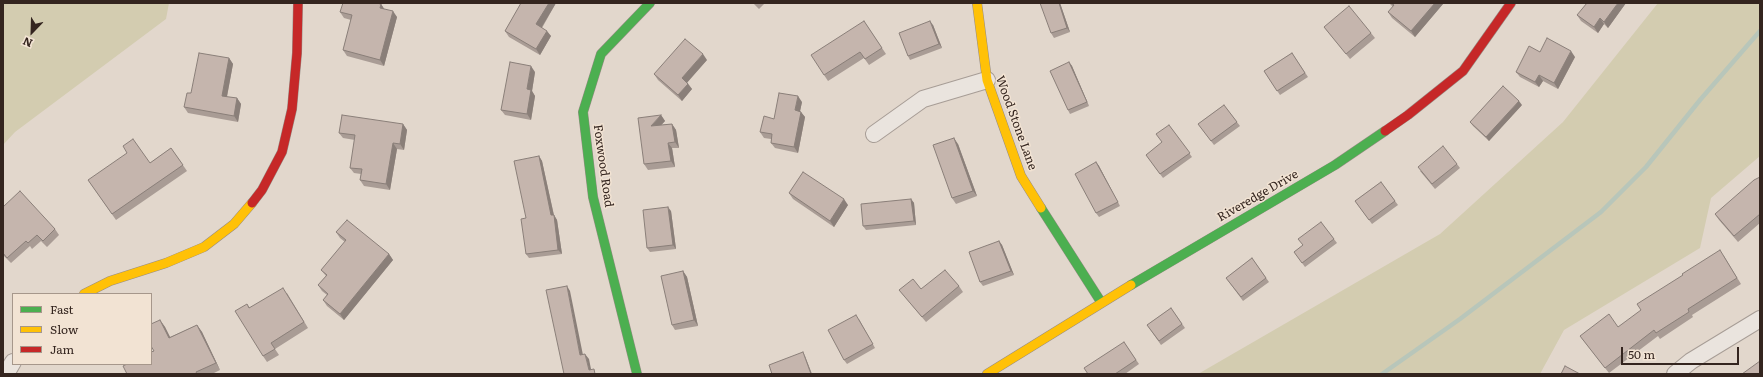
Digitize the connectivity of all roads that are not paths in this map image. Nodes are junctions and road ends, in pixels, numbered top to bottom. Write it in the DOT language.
graph roads {
  1 [pos="298,3"];
  2 [pos="650,3"];
  3 [pos="977,3"];
  4 [pos="1511,3"];
  5 [pos="987,80"];
  6 [pos="874,134"];
  7 [pos="86,293"];
  8 [pos="1100,302"];
  9 [pos="1760,318"];
  10 [pos="12,364"];
  11 [pos="6,374"];
  12 [pos="637,374"];
  13 [pos="987,374"];
  14 [pos="1675,374"];
  1 -- 7 [label="street"];
  2 -- 12 [label="street, Foxwood Road"];
  3 -- 5 [label="street, Wood Stone Lane"];
  4 -- 8 [label="street, Riveredge Drive"];
  5 -- 6 [label="street"];
  5 -- 8 [label="street, Wood Stone Lane"];
  8 -- 13 [label="street, Riveredge Drive"];
  9 -- 14 [label="street"];
  10 -- 11 [label="street"];
}
